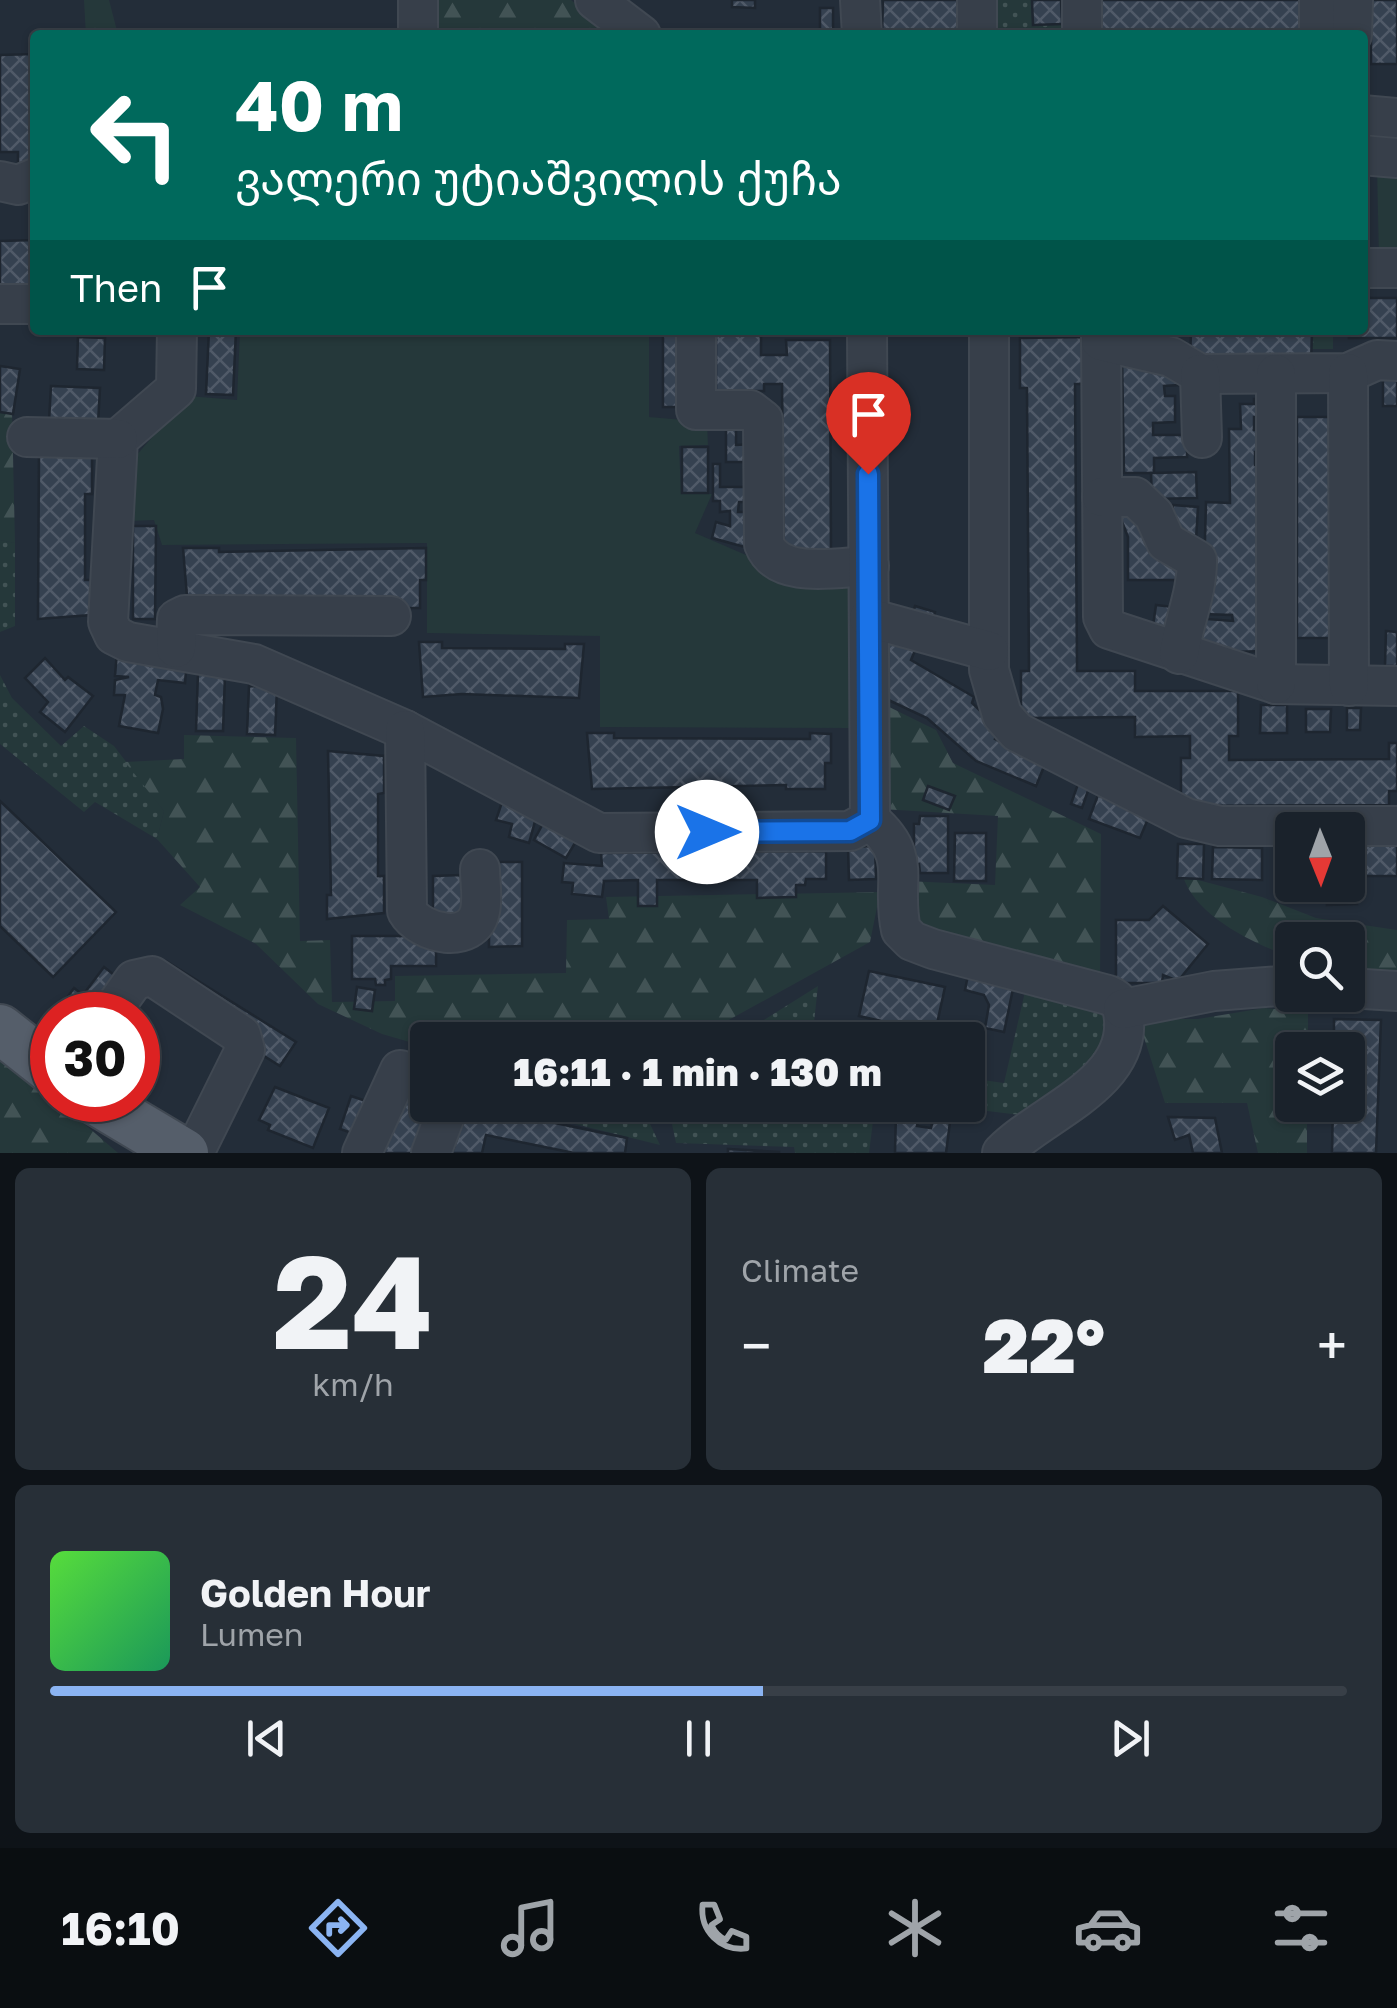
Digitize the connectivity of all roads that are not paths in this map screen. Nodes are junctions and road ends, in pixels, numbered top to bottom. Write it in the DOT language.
graph roads {
  1 [pos="418,0"];
  2 [pos="595,0"];
  3 [pos="860,0"];
  4 [pos="978,0"];
  5 [pos="1082,0"];
  6 [pos="1319,0"];
  7 [pos="1354,0"];
  8 [pos="418,30"];
  9 [pos="634,30"];
  10 [pos="862,30"];
  11 [pos="977,30"];
  12 [pos="1082,30"];
  13 [pos="1319,30"];
  14 [pos="1352,30"];
  15 [pos="1368,116"];
  16 [pos="1397,118"];
  17 [pos="1368,156"];
  18 [pos="1397,158"];
  19 [pos="30,180"];
  20 [pos="0,181"];
  21 [pos="1368,268"];
  22 [pos="1397,268"];
  23 [pos="0,304"];
  24 [pos="30,304"];
  25 [pos="177,335"];
  26 [pos="696,335"];
  27 [pos="867,335"];
  28 [pos="989,335"];
  29 [pos="1100,335"];
  30 [pos="1397,360"];
  31 [pos="1348,373"];
  32 [pos="1200,374"];
  33 [pos="1276,374"];
  34 [pos="26,438"];
  35 [pos="1202,438"];
  36 [pos="118,439"];
  37 [pos="1102,497"];
  38 [pos="868,566"];
  39 [pos="392,616"];
  40 [pos="869,618"];
  41 [pos="176,648"];
  42 [pos="989,650"];
  43 [pos="1179,654"];
  44 [pos="1276,684"];
  45 [pos="1349,686"];
  46 [pos="1397,686"];
  47 [pos="405,730"];
  48 [pos="870,820"];
  49 [pos="1397,826"];
  50 [pos="480,869"];
  51 [pos="1275,986"];
  52 [pos="1365,989"];
  53 [pos="1397,991"];
  54 [pos="125,992"];
  55 [pos="1123,1009"];
  56 [pos="0,1029"];
  57 [pos="30,1053"];
  58 [pos="410,1073"];
  59 [pos="132,1122"];
  60 [pos="443,1122"];
  61 [pos="184,1153"];
  62 [pos="194,1153"];
  63 [pos="362,1153"];
  64 [pos="432,1153"];
  65 [pos="1002,1153"];
  1 -- 8 [label="street"];
  2 -- 9 [label="street"];
  3 -- 10 [label="street"];
  4 -- 11 [label="street"];
  5 -- 12 [label="street"];
  6 -- 13 [label="street"];
  7 -- 14 [label="street"];
  15 -- 16 [label="street"];
  17 -- 18 [label="street"];
  19 -- 20 [label="street"];
  21 -- 22 [label="street"];
  23 -- 24 [label="street"];
  25 -- 36 [label="street"];
  26 -- 38 [label="street"];
  27 -- 38 [label="street"];
  28 -- 42 [label="street"];
  29 -- 32 [label="street"];
  29 -- 37 [label="street"];
  30 -- 31 [label="street"];
  31 -- 33 [label="street"];
  31 -- 45 [label="street"];
  32 -- 33 [label="street"];
  32 -- 35 [label="street"];
  33 -- 44 [label="street"];
  34 -- 36 [label="street"];
  36 -- 41 [label="street"];
  37 -- 43 [label="street"];
  37 -- 43 [label="street"];
  38 -- 40 [label="street"];
  39 -- 41 [label="street"];
  40 -- 42 [label="street"];
  40 -- 48 [label="street"];
  41 -- 47 [label="street"];
  42 -- 49 [label="street"];
  43 -- 44 [label="street"];
  44 -- 45 [label="street"];
  45 -- 46 [label="street"];
  47 -- 48 [label="street"];
  47 -- 50 [label="street"];
  48 -- 55 [label="street"];
  51 -- 55 [label="street"];
  52 -- 53 [label="street"];
  54 -- 62 [label="street"];
  55 -- 65 [label="street"];
  56 -- 57 [label="main road"];
  58 -- 63 [label="street"];
  59 -- 61 [label="main road"];
  60 -- 64 [label="street"];
}
